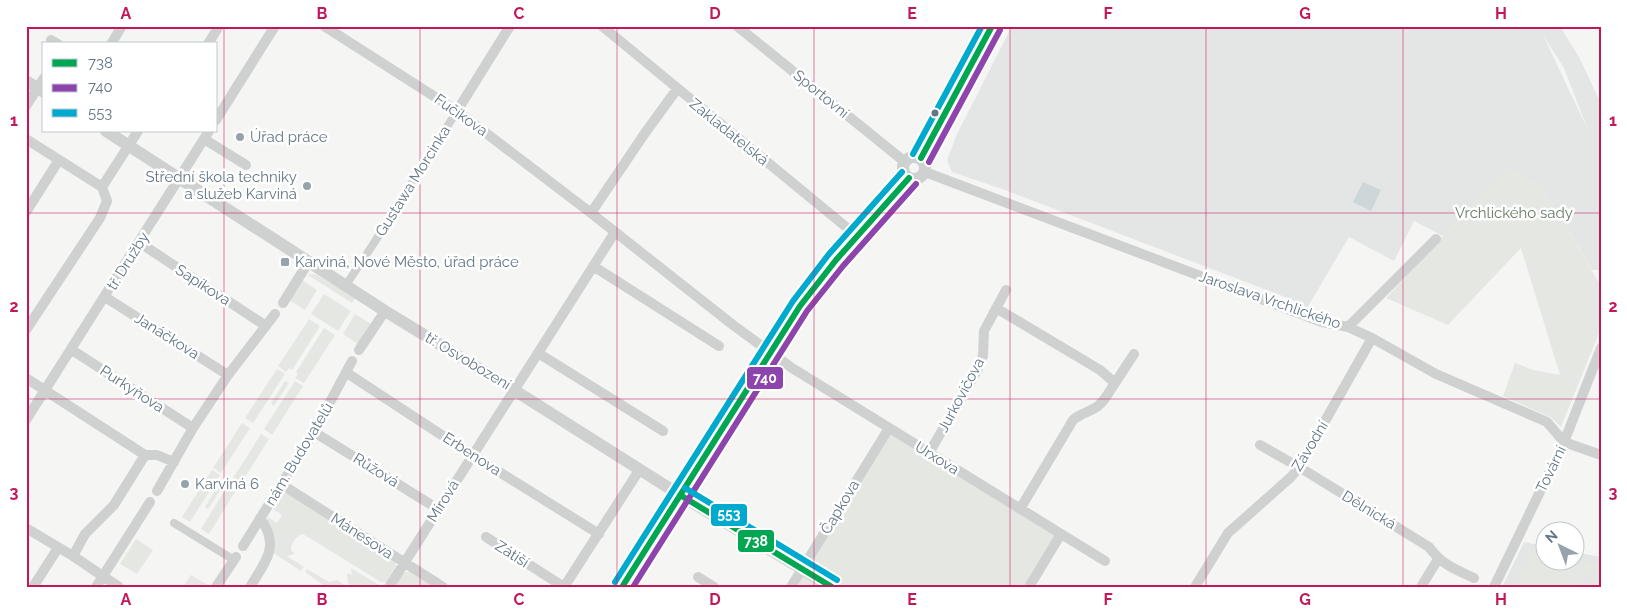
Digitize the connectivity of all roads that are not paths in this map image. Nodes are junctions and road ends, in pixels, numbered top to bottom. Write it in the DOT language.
graph roads {
  1 [pos="122,26"];
  2 [pos="219,26"];
  3 [pos="275,26"];
  4 [pos="324,26"];
  5 [pos="510,26"];
  6 [pos="602,26"];
  7 [pos="737,26"];
  8 [pos="992,26"];
  9 [pos="112,42"];
  10 [pos="209,42"];
  11 [pos="38,85"];
  12 [pos="677,89"];
  13 [pos="26,106"];
  14 [pos="457,111"];
  15 [pos="218,117"];
  16 [pos="108,132"];
  17 [pos="137,132"];
  18 [pos="207,135"];
  19 [pos="26,139"];
  20 [pos="128,145"];
  21 [pos="921,158"];
  22 [pos="59,160"];
  23 [pos="905,162"];
  24 [pos="246,165"];
  25 [pos="925,172"];
  26 [pos="179,178"];
  27 [pos="909,178"];
  28 [pos="102,188"];
  29 [pos="26,212"];
  30 [pos="591,213"];
  31 [pos="615,232"];
  32 [pos="857,236"];
  33 [pos="1436,239"];
  34 [pos="140,243"];
  35 [pos="309,261"];
  36 [pos="593,266"];
  37 [pos="346,285"];
  38 [pos="1006,290"];
  39 [pos="105,298"];
  40 [pos="283,303"];
  41 [pos="996,308"];
  42 [pos="385,311"];
  43 [pos="276,314"];
  44 [pos="266,326"];
  45 [pos="1348,327"];
  46 [pos="26,330"];
  47 [pos="1372,338"];
  48 [pos="719,346"];
  49 [pos="1601,348"];
  50 [pos="72,350"];
  51 [pos="359,350"];
  52 [pos="771,352"];
  53 [pos="538,353"];
  54 [pos="1134,354"];
  55 [pos="352,362"];
  56 [pos="347,373"];
  57 [pos="228,375"];
  58 [pos="26,378"];
  59 [pos="1115,383"];
  60 [pos="514,390"];
  61 [pos="46,391"];
  62 [pos="26,420"];
  63 [pos="193,428"];
  64 [pos="889,428"];
  65 [pos="663,431"];
  66 [pos="314,432"];
  67 [pos="1564,442"];
  68 [pos="1260,445"];
  69 [pos="929,453"];
  70 [pos="145,455"];
  71 [pos="472,455"];
  72 [pos="1601,455"];
  73 [pos="174,462"];
  74 [pos="1299,467"];
  75 [pos="640,469"];
  76 [pos="281,484"];
  77 [pos="157,491"];
  78 [pos="680,495"];
  79 [pos="150,502"];
  80 [pos="438,509"];
  81 [pos="1020,509"];
  82 [pos="260,518"];
  83 [pos="174,523"];
  84 [pos="26,528"];
  85 [pos="599,534"];
  86 [pos="1061,534"];
  87 [pos="486,537"];
  88 [pos="243,546"];
  89 [pos="58,548"];
  90 [pos="73,556"];
  91 [pos="235,558"];
  92 [pos="1438,559"];
  93 [pos="1105,561"];
  94 [pos="404,563"];
  95 [pos="802,568"];
  96 [pos="102,576"];
  97 [pos="698,577"];
  98 [pos="1474,578"];
  99 [pos="33,587"];
  100 [pos="96,587"];
  101 [pos="119,587"];
  102 [pos="216,587"];
  103 [pos="250,587"];
  104 [pos="389,587"];
  105 [pos="443,587"];
  106 [pos="564,587"];
  107 [pos="622,587"];
  108 [pos="714,587"];
  109 [pos="791,587"];
  110 [pos="832,587"];
  111 [pos="1029,587"];
  112 [pos="1195,587"];
  113 [pos="1421,587"];
  114 [pos="1494,587"];
  1 -- 9 [label="street"];
  2 -- 10 [label="street"];
  3 -- 15 [label="street"];
  4 -- 14 [label="street, Fučíkova"];
  5 -- 14 [label="street, Gustawa Morcinka"];
  6 -- 12 [label="street, Zakladatelská"];
  7 -- 23 [label="street, Sportovní"];
  8 -- 21 [label="street"];
  11 -- 13 [label="street"];
  12 -- 30 [label="street"];
  12 -- 32 [label="street, Zakladatelská"];
  14 -- 30 [label="street, Fučíkova"];
  14 -- 37 [label="street, Gustawa Morcinka"];
  16 -- 20 [label="street, tř. Osvobození"];
  17 -- 20 [label="street"];
  18 -- 24 [label="street"];
  18 -- 26 [label="street, tř. Družby"];
  19 -- 22 [label="street"];
  20 -- 26 [label="street, tř. Osvobození"];
  20 -- 28 [label="street"];
  21 -- 23 [label="street"];
  21 -- 25 [label="street"];
  22 -- 28 [label="street"];
  22 -- 29 [label="street"];
  23 -- 27 [label="street"];
  25 -- 27 [label="street"];
  25 -- 45 [label="street, Jaroslava Vrchlického"];
  26 -- 34 [label="street, tř. Družby"];
  26 -- 35 [label="street, tř. Osvobození"];
  27 -- 32 [label="street"];
  28 -- 46 [label="street"];
  30 -- 31 [label="street, Fučíkova"];
  31 -- 36 [label="street"];
  31 -- 52 [label="street, Fučíkova"];
  32 -- 52 [label="street"];
  33 -- 45 [label="street"];
  34 -- 39 [label="street, tř. Družby"];
  34 -- 44 [label="street, Sapíkova"];
  35 -- 37 [label="street, tř. Osvobození"];
  35 -- 40 [label="street"];
  36 -- 48 [label="street"];
  36 -- 53 [label="street"];
  37 -- 42 [label="street, tř. Osvobození"];
  38 -- 41 [label="street, Jurkovičova"];
  39 -- 50 [label="street, tř. Družby"];
  39 -- 57 [label="street, Janáčkova"];
  41 -- 59 [label="street"];
  41 -- 69 [label="street, Jurkovičova"];
  42 -- 51 [label="street"];
  42 -- 60 [label="street, tř. Osvobození"];
  43 -- 44 [label="street"];
  44 -- 57 [label="street"];
  45 -- 47 [label="street, Jaroslava Vrchlického"];
  47 -- 67 [label="street, Jaroslava Vrchlického"];
  47 -- 74 [label="street, Závodní"];
  49 -- 67 [label="street, Tovární"];
  50 -- 61 [label="street, tř. Družby"];
  50 -- 63 [label="street, Purkyňova"];
  52 -- 64 [label="street, Urxova"];
  52 -- 78 [label="street"];
  53 -- 60 [label="street"];
  53 -- 65 [label="street"];
  54 -- 59 [label="street"];
  55 -- 56 [label="street, nám. Budovatelů"];
  56 -- 66 [label="street, nám. Budovatelů"];
  56 -- 71 [label="street, Erbenova"];
  57 -- 63 [label="street"];
  58 -- 61 [label="street"];
  59 -- 81 [label="street"];
  60 -- 71 [label="street, Mírová"];
  60 -- 75 [label="street, tř. Osvobození"];
  61 -- 62 [label="street, tř. Družby"];
  61 -- 70 [label="street"];
  63 -- 73 [label="street"];
  64 -- 69 [label="street, Urxova"];
  64 -- 95 [label="street, Čapkova"];
  66 -- 76 [label="street, nám. Budovatelů"];
  66 -- 80 [label="street, Růžová"];
  67 -- 72 [label="street"];
  67 -- 114 [label="street, Tovární"];
  68 -- 74 [label="street, Dělnická"];
  69 -- 81 [label="street, Urxova"];
  70 -- 73 [label="street"];
  70 -- 90 [label="street"];
  71 -- 80 [label="street, Mírová"];
  71 -- 85 [label="street, Erbenova"];
  73 -- 77 [label="street"];
  74 -- 92 [label="street, Dělnická"];
  74 -- 112 [label="street, Závodní"];
  75 -- 78 [label="street, tř. Osvobození"];
  75 -- 85 [label="street"];
  76 -- 82 [label="street, nám. Budovatelů"];
  76 -- 94 [label="street, Mánesova"];
  78 -- 95 [label="street, tř. Osvobození"];
  78 -- 107 [label="street"];
  79 -- 96 [label="street"];
  80 -- 94 [label="street, Mírová"];
  81 -- 86 [label="street, Urxova"];
  82 -- 88 [label="street, nám. Budovatelů"];
  82 -- 103 [label="street"];
  83 -- 91 [label="street"];
  84 -- 89 [label="street"];
  85 -- 106 [label="street"];
  86 -- 93 [label="street, Urxova"];
  86 -- 111 [label="street"];
  87 -- 106 [label="street, Zátiší"];
  89 -- 90 [label="street"];
  89 -- 99 [label="street"];
  90 -- 96 [label="street"];
  91 -- 102 [label="street"];
  92 -- 98 [label="street, Dělnická"];
  92 -- 113 [label="street"];
  94 -- 104 [label="street, Mírová"];
  94 -- 105 [label="street, Mánesova"];
  95 -- 109 [label="street, Čapkova"];
  95 -- 110 [label="street, tř. Osvobození"];
  96 -- 100 [label="street"];
  96 -- 101 [label="street"];
  97 -- 108 [label="street"];
}
